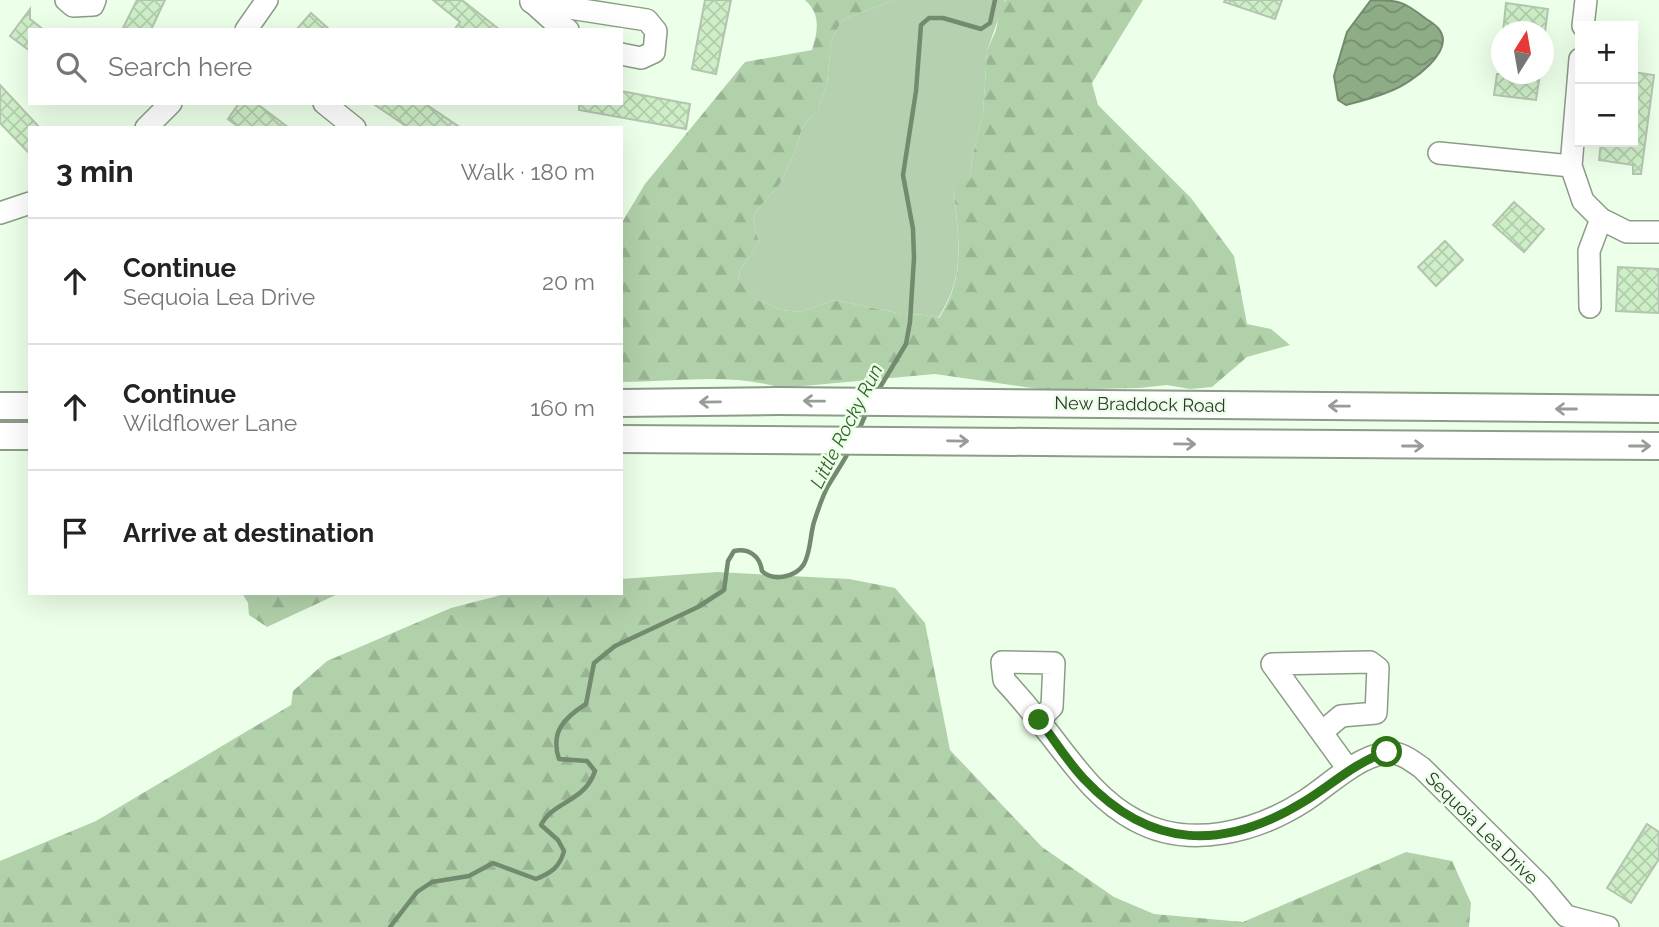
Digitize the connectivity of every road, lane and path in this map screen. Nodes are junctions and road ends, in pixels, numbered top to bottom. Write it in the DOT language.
graph roads {
  1 [pos="66,0"];
  2 [pos="95,0"];
  3 [pos="267,0"];
  4 [pos="1586,0"];
  5 [pos="530,1"];
  6 [pos="1584,21"];
  7 [pos="247,28"];
  8 [pos="565,28"];
  9 [pos="623,54"];
  10 [pos="1578,84"];
  11 [pos="169,105"];
  12 [pos="326,105"];
  13 [pos="148,126"];
  14 [pos="353,126"];
  15 [pos="1438,153"];
  16 [pos="1571,166"];
  17 [pos="28,204"];
  18 [pos="0,213"];
  19 [pos="1601,219"];
  20 [pos="1659,232"];
  21 [pos="1590,307"];
  22 [pos="623,403"];
  23 [pos="0,406"];
  24 [pos="28,406"];
  25 [pos="1659,409"];
  26 [pos="0,436"];
  27 [pos="28,436"];
  28 [pos="623,439"];
  29 [pos="1659,446"];
  30 [pos="1039,720"];
  31 [pos="1322,732"];
  32 [pos="1348,769"];
  33 [pos="1608,927"];
  1 -- 2 [label="street"];
  3 -- 7 [label="street"];
  4 -- 6 [label="street"];
  5 -- 8 [label="street"];
  5 -- 9 [label="street"];
  10 -- 16 [label="street"];
  11 -- 13 [label="street"];
  12 -- 14 [label="street"];
  15 -- 16 [label="street"];
  16 -- 19 [label="street"];
  17 -- 18 [label="street"];
  19 -- 20 [label="street"];
  19 -- 21 [label="street"];
  25 -- 22 [label="main road, New Braddock Road, one-way"];
  23 -- 24 [label="main road"];
  26 -- 27 [label="main road"];
  28 -- 29 [label="main road, one-way"];
  30 -- 32 [label="street, Sequoia Lea Drive"];
  31 -- 31 [label="street"];
  31 -- 32 [label="street"];
  32 -- 33 [label="street, Sequoia Lea Drive"];
}
